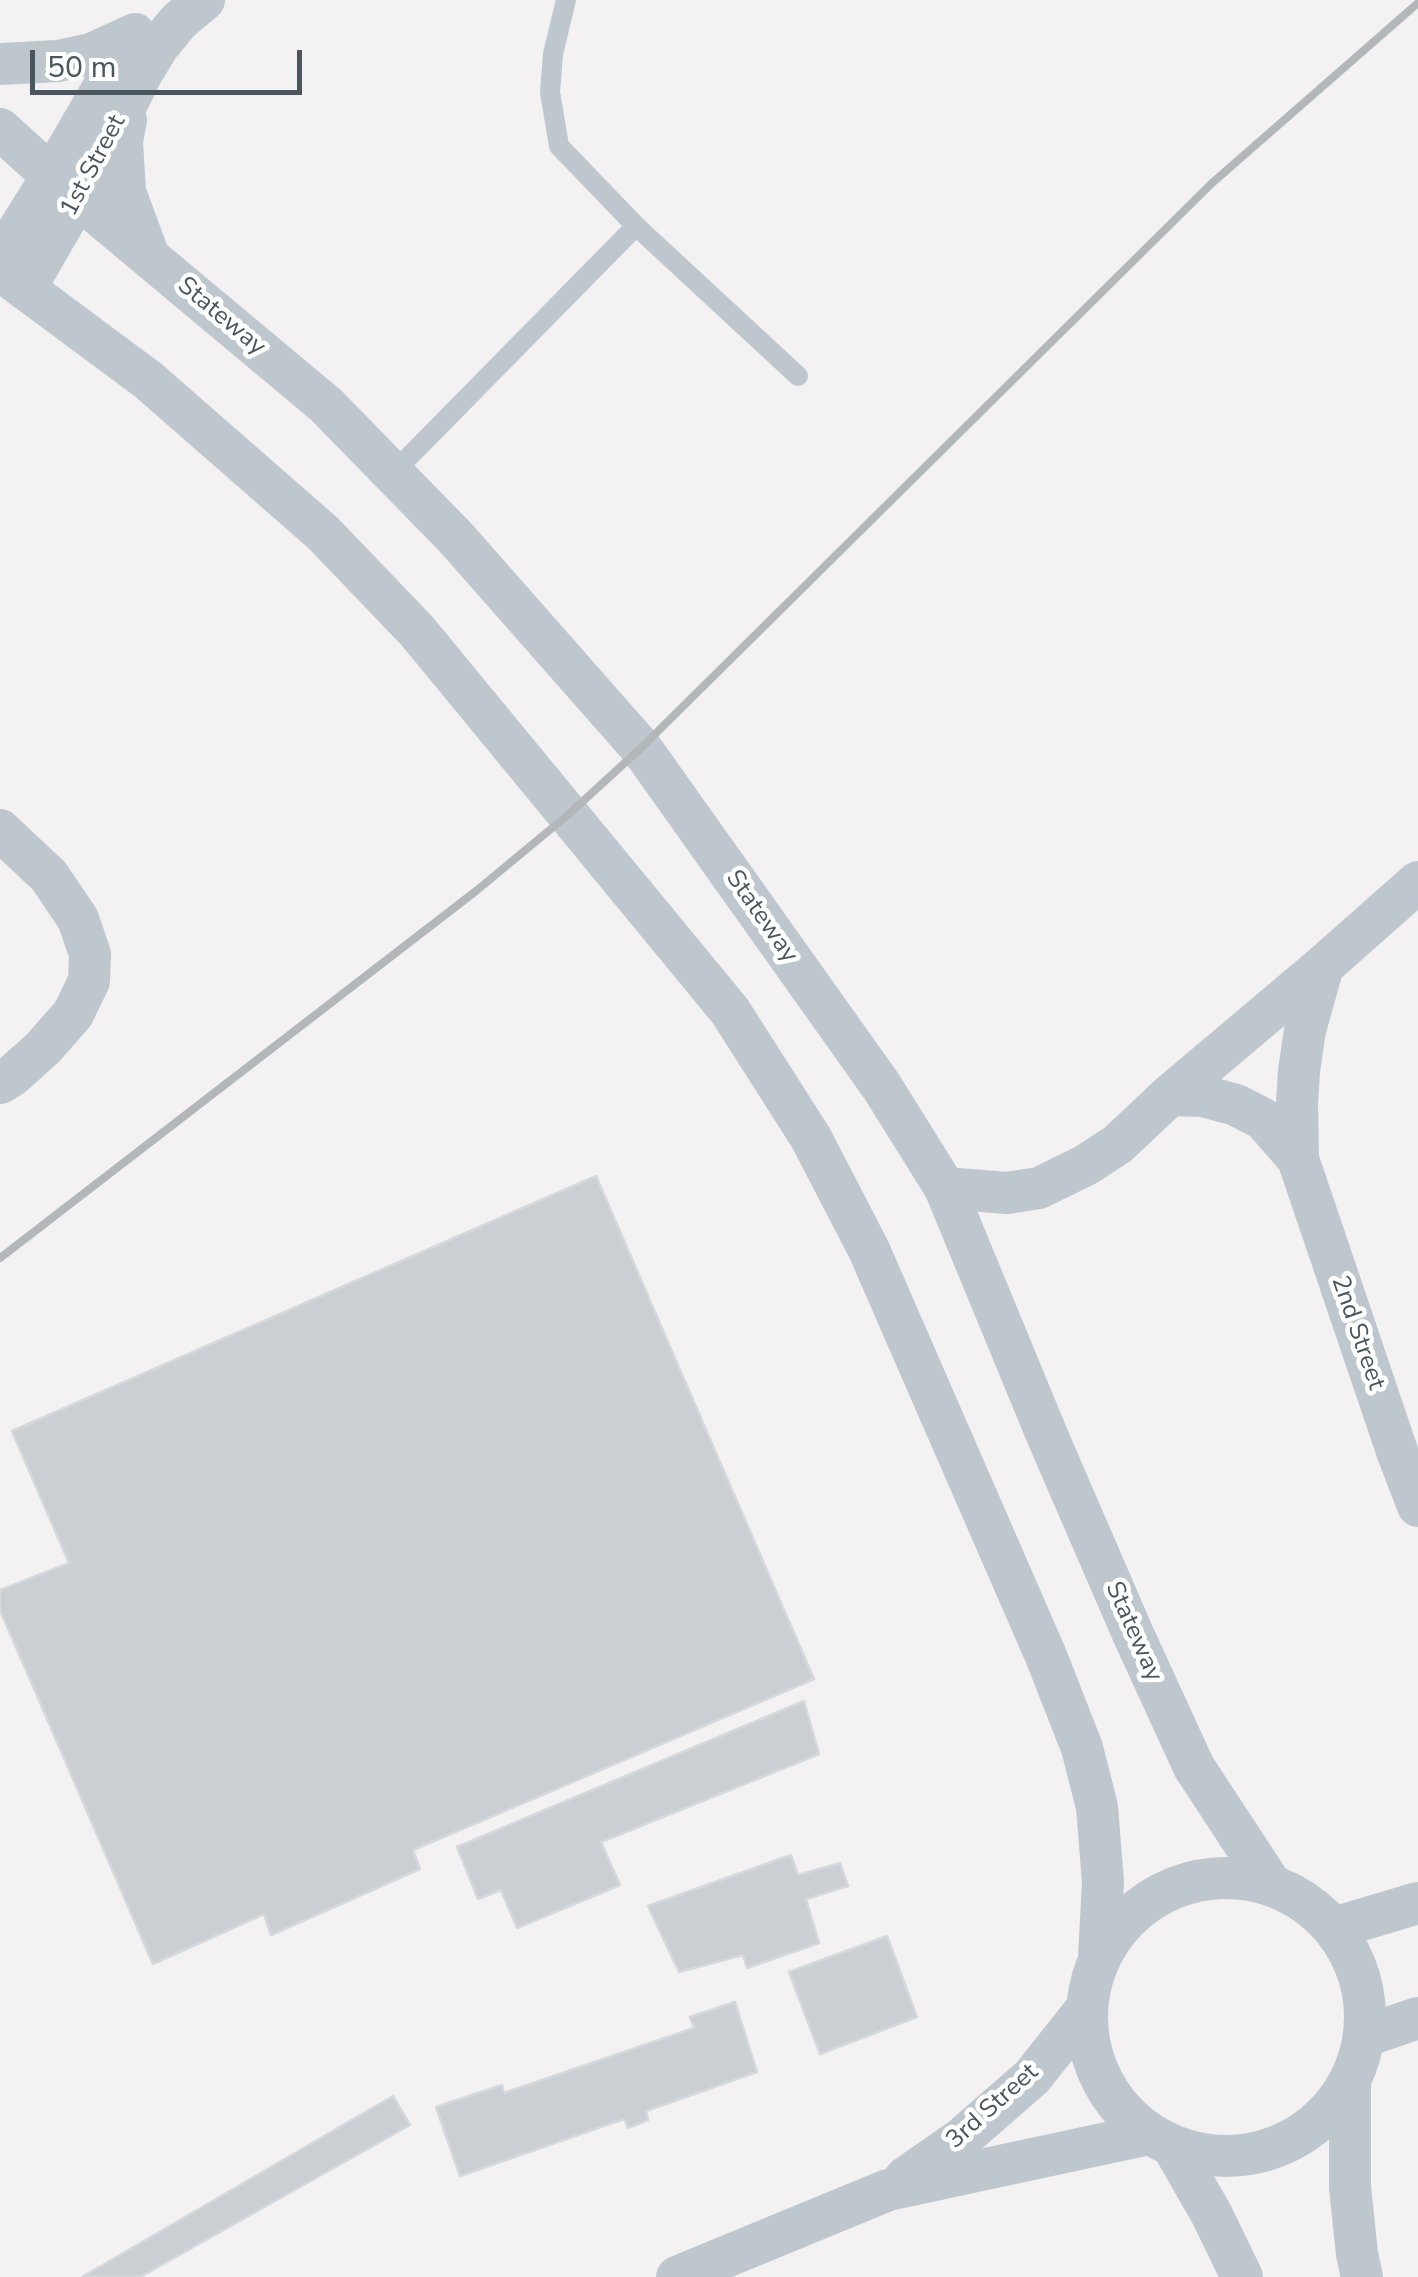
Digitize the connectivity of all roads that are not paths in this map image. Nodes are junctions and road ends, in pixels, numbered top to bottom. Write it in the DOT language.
graph roads {
  1 [pos="160,0"];
  2 [pos="204,0"];
  3 [pos="566,0"];
  4 [pos="135,34"];
  5 [pos="0,64"];
  6 [pos="130,95"];
  7 [pos="0,129"];
  8 [pos="65,186"];
  9 [pos="636,226"];
  10 [pos="150,258"];
  11 [pos="8,273"];
  12 [pos="798,376"];
  13 [pos="393,473"];
  14 [pos="0,830"];
  15 [pos="1418,882"];
  16 [pos="1324,966"];
  17 [pos="0,1083"];
  18 [pos="1170,1094"];
  19 [pos="1298,1160"];
  20 [pos="945,1188"];
  21 [pos="1418,1506"];
  22 [pos="1272,1886"];
  23 [pos="1418,1903"];
  24 [pos="1334,1928"];
  25 [pos="1099,1957"];
  26 [pos="1086,2009"];
  27 [pos="1418,2018"];
  28 [pos="1365,2036"];
  29 [pos="1350,2082"];
  30 [pos="1161,2140"];
  31 [pos="888,2190"];
  32 [pos="677,2277"];
  33 [pos="1242,2277"];
  34 [pos="1362,2277"];
  1 -- 4 [label="street, 1st Street"];
  2 -- 6 [label="street, 1st Street"];
  3 -- 9 [label="lane"];
  4 -- 5 [label="street"];
  4 -- 8 [label="street, 1st Street"];
  6 -- 8 [label="street, 1st Street"];
  6 -- 10 [label="street"];
  7 -- 8 [label="street, Stateway"];
  8 -- 10 [label="street, Stateway"];
  8 -- 11 [label="street, 1st Street"];
  9 -- 12 [label="lane"];
  9 -- 13 [label="lane"];
  10 -- 13 [label="street, Stateway"];
  11 -- 25 [label="street"];
  13 -- 20 [label="street, Stateway"];
  14 -- 17 [label="street"];
  15 -- 16 [label="street"];
  16 -- 18 [label="street"];
  16 -- 19 [label="street, 2nd Street"];
  18 -- 19 [label="street, 2nd Street"];
  18 -- 20 [label="street"];
  19 -- 21 [label="street, 2nd Street"];
  20 -- 22 [label="street, Stateway"];
  22 -- 24 [label="street"];
  22 -- 25 [label="street"];
  23 -- 24 [label="street"];
  24 -- 28 [label="street"];
  25 -- 26 [label="street"];
  26 -- 30 [label="street"];
  26 -- 31 [label="street, 3rd Street"];
  27 -- 28 [label="street"];
  28 -- 29 [label="street"];
  29 -- 30 [label="street"];
  29 -- 34 [label="street"];
  30 -- 31 [label="street, 3rd Street"];
  30 -- 33 [label="street"];
  31 -- 32 [label="street, 3rd Street"];
}
